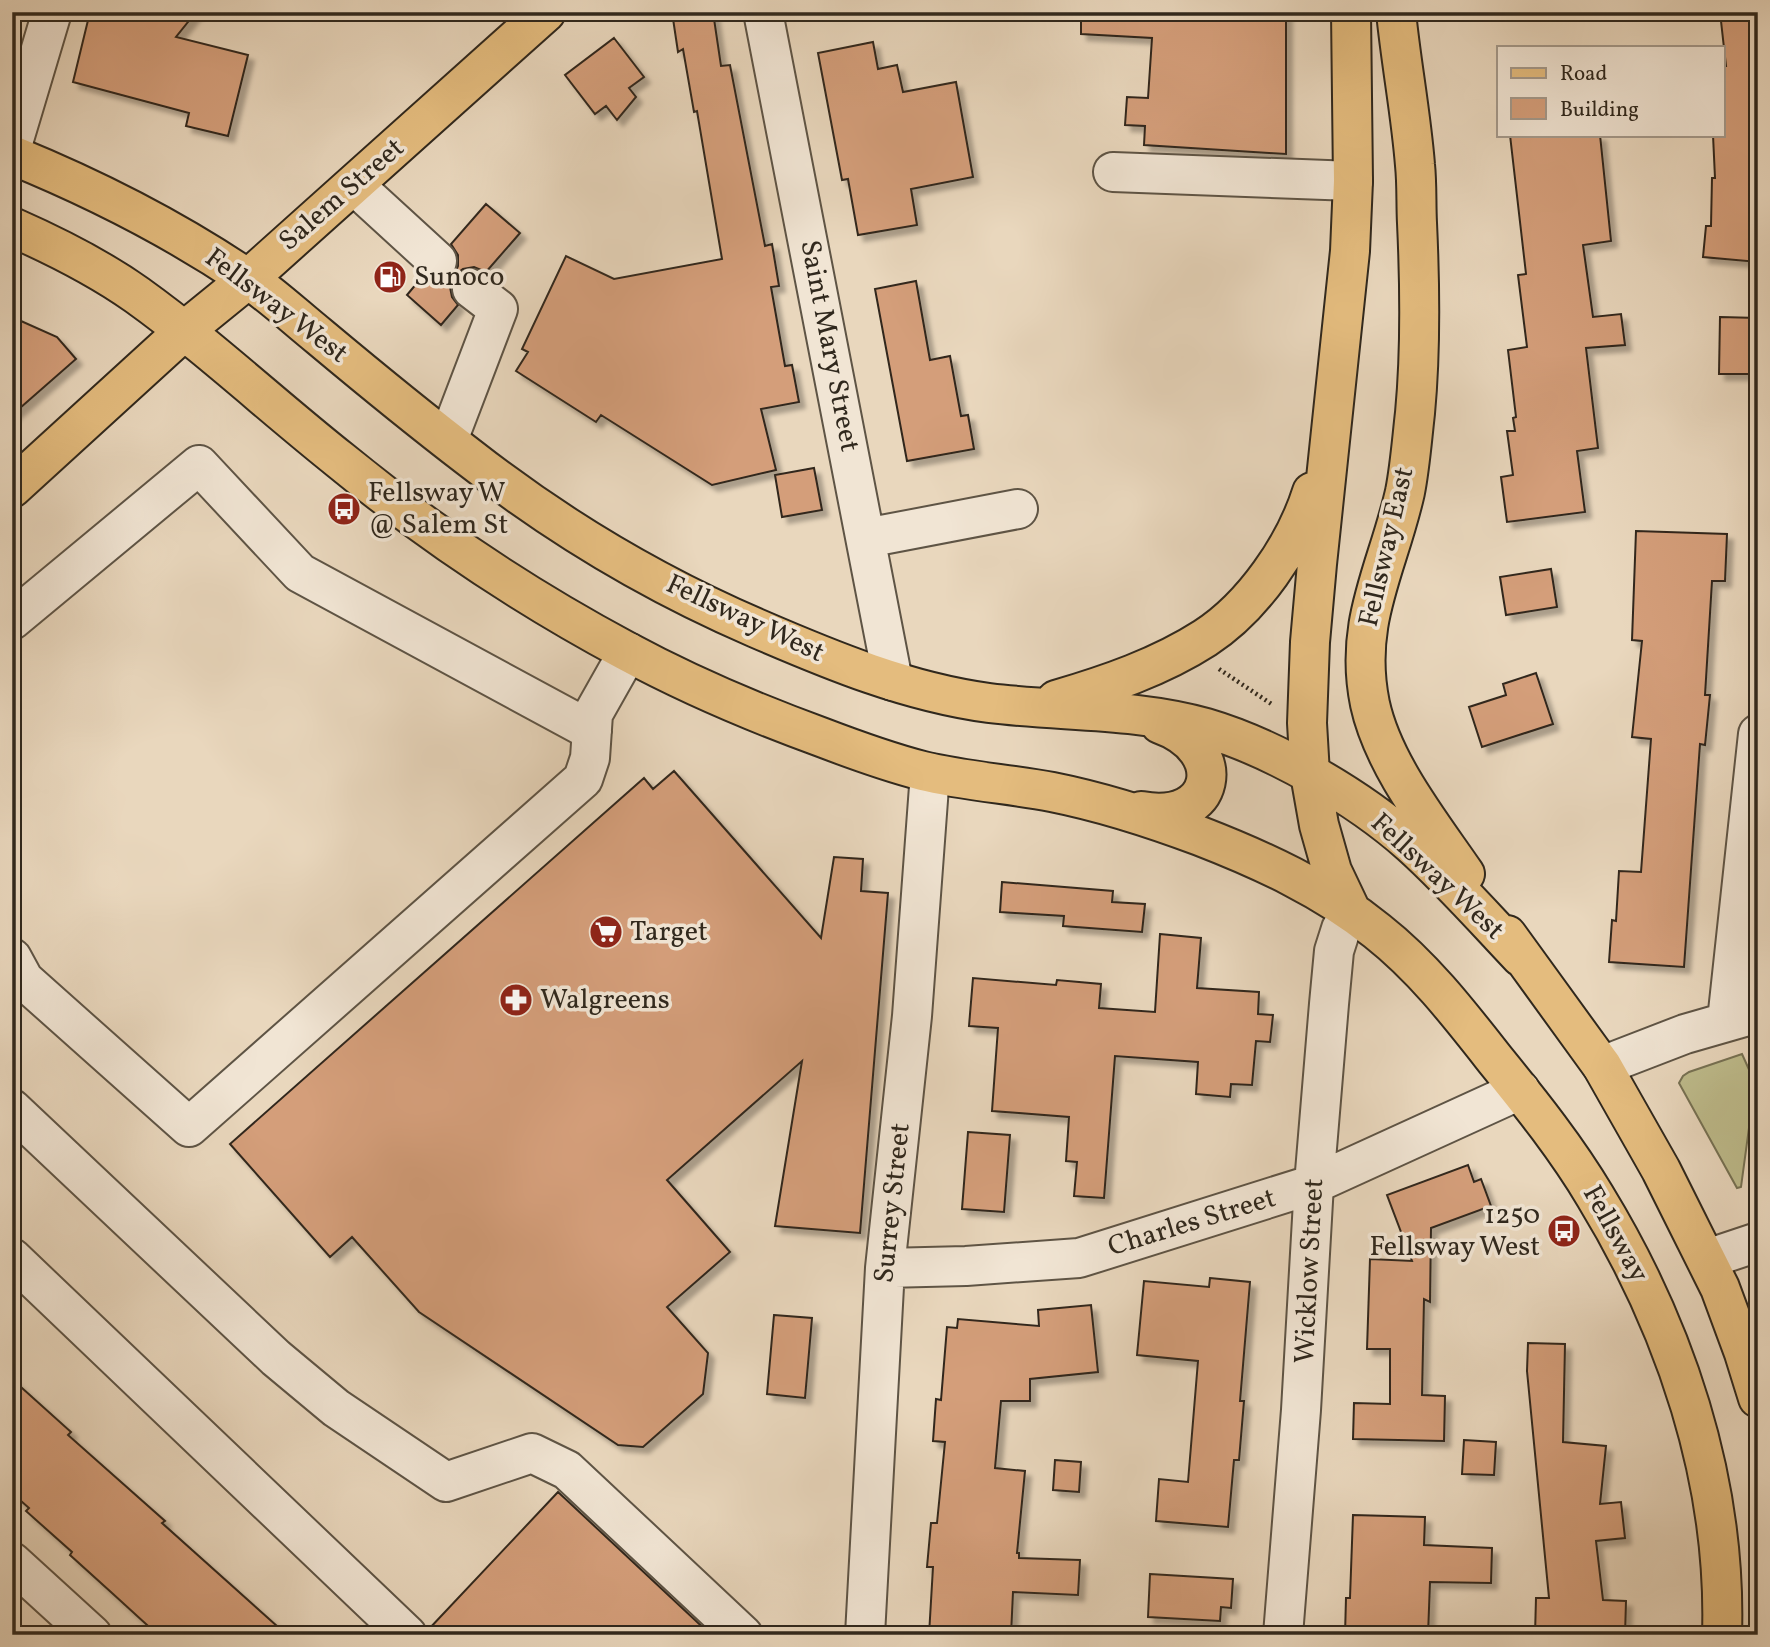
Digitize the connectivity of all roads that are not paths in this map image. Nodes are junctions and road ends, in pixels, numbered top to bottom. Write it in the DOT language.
graph roads {
  1 [pos="52,12"];
  2 [pos="546,12"];
  3 [pos="763,12"];
  4 [pos="1350,12"];
  5 [pos="1396,12"];
  6 [pos="12,146"];
  7 [pos="12,155"];
  8 [pos="1113,172"];
  9 [pos="1353,181"];
  10 [pos="354,185"];
  11 [pos="12,228"];
  12 [pos="437,261"];
  13 [pos="248,279"];
  14 [pos="472,289"];
  15 [pos="184,331"];
  16 [pos="1334,416"];
  17 [pos="448,440"];
  18 [pos="12,488"];
  19 [pos="1018,509"];
  20 [pos="866,538"];
  21 [pos="12,620"];
  22 [pos="628,652"];
  23 [pos="893,681"];
  24 [pos="1030,707"];
  25 [pos="1133,714"];
  26 [pos="592,731"];
  27 [pos="1758,734"];
  28 [pos="930,773"];
  29 [pos="1310,774"];
  30 [pos="1091,801"];
  31 [pos="1750,876"];
  32 [pos="1350,911"];
  33 [pos="1521,957"];
  34 [pos="12,958"];
  35 [pos="1742,1017"];
  36 [pos="1602,1066"];
  37 [pos="1520,1090"];
  38 [pos="12,1109"];
  39 [pos="1314,1184"];
  40 [pos="1758,1242"];
  41 [pos="12,1258"];
  42 [pos="1707,1259"];
  43 [pos="885,1268"];
  44 [pos="1758,1398"];
  45 [pos="12,1562"];
  46 [pos="92,1635"];
  47 [pos="407,1635"];
  48 [pos="743,1635"];
  49 [pos="865,1635"];
  50 [pos="1283,1635"];
  51 [pos="1722,1635"];
  1 -- 6 [label="street"];
  2 -- 10 [label="main road, Salem Street"];
  3 -- 20 [label="street, Saint Mary Street"];
  4 -- 9 [label="main road, Fellsway East"];
  5 -- 33 [label="main road, Fellsway East"];
  7 -- 13 [label="main road, Fellsway West"];
  8 -- 9 [label="street"];
  9 -- 16 [label="main road, Fellsway East"];
  10 -- 12 [label="street"];
  10 -- 13 [label="main road, Salem Street"];
  11 -- 15 [label="main road"];
  13 -- 15 [label="main road, Salem Street"];
  13 -- 17 [label="main road, Fellsway West"];
  14 -- 17 [label="street"];
  15 -- 18 [label="main road, Salem Street"];
  15 -- 22 [label="main road"];
  16 -- 24 [label="main road"];
  16 -- 29 [label="main road, Fellsway East"];
  17 -- 23 [label="main road, Fellsway West"];
  19 -- 20 [label="street"];
  20 -- 23 [label="street, Saint Mary Street"];
  21 -- 26 [label="street"];
  22 -- 26 [label="street"];
  22 -- 28 [label="main road"];
  23 -- 24 [label="main road, Fellsway West"];
  24 -- 25 [label="main road, Fellsway West"];
  25 -- 29 [label="main road, Fellsway West"];
  25 -- 30 [label="main road"];
  26 -- 34 [label="street"];
  27 -- 31 [label="street"];
  28 -- 30 [label="main road"];
  28 -- 43 [label="street, Surrey Street"];
  29 -- 32 [label="main road, Fellsway East"];
  29 -- 33 [label="main road, Fellsway West"];
  30 -- 32 [label="main road"];
  31 -- 35 [label="street"];
  32 -- 37 [label="main road, Fellsway"];
  32 -- 39 [label="street, Wicklow Street"];
  33 -- 36 [label="main road"];
  35 -- 36 [label="street"];
  36 -- 42 [label="main road"];
  37 -- 39 [label="street, Charles Street"];
  37 -- 51 [label="main road, Fellsway"];
  38 -- 48 [label="street"];
  39 -- 43 [label="street, Charles Street"];
  39 -- 50 [label="street, Wicklow Street"];
  40 -- 42 [label="street"];
  41 -- 47 [label="street"];
  42 -- 44 [label="main road"];
  43 -- 49 [label="street, Surrey Street"];
  45 -- 46 [label="street"];
}
